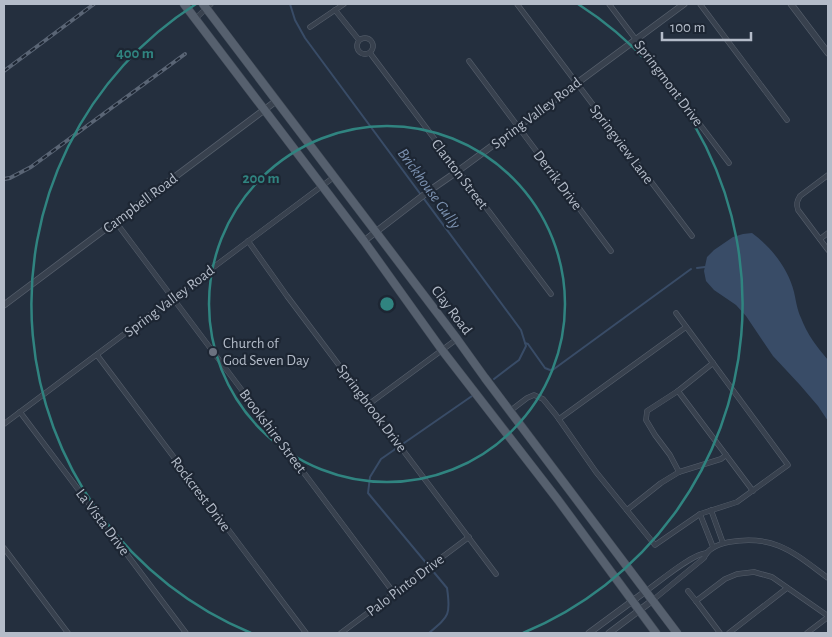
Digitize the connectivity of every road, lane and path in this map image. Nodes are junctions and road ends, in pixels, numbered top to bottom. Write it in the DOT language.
graph roads {
  1 [pos="184,4"];
  2 [pos="344,4"];
  3 [pos="517,4"];
  4 [pos="609,4"];
  5 [pos="684,4"];
  6 [pos="700,4"];
  7 [pos="792,4"];
  8 [pos="207,5"];
  9 [pos="335,10"];
  10 [pos="195,19"];
  11 [pos="310,27"];
  12 [pos="636,39"];
  13 [pos="359,40"];
  14 [pos="231,41"];
  15 [pos="216,47"];
  16 [pos="828,52"];
  17 [pos="370,53"];
  18 [pos="469,61"];
  19 [pos="576,83"];
  20 [pos="276,101"];
  21 [pos="264,110"];
  22 [pos="788,120"];
  23 [pos="518,126"];
  24 [pos="729,163"];
  25 [pos="458,171"];
  26 [pos="828,176"];
  27 [pos="334,177"];
  28 [pos="322,186"];
  29 [pos="115,221"];
  30 [pos="376,232"];
  31 [pos="828,233"];
  32 [pos="692,236"];
  33 [pos="820,239"];
  34 [pos="364,241"];
  35 [pos="248,242"];
  36 [pos="828,250"];
  37 [pos="612,251"];
  38 [pos="551,294"];
  39 [pos="173,298"];
  40 [pos="4,305"];
  41 [pos="676,313"];
  42 [pos="686,326"];
  43 [pos="457,339"];
  44 [pos="442,350"];
  45 [pos="97,355"];
  46 [pos="713,363"];
  47 [pos="678,391"];
  48 [pos="369,404"];
  49 [pos="510,411"];
  50 [pos="20,412"];
  51 [pos="559,418"];
  52 [pos="4,424"];
  53 [pos="726,455"];
  54 [pos="679,472"];
  55 [pos="753,491"];
  56 [pos="570,493"];
  57 [pos="558,500"];
  58 [pos="627,510"];
  59 [pos="711,510"];
  60 [pos="700,514"];
  61 [pos="469,537"];
  62 [pos="722,543"];
  63 [pos="714,547"];
  64 [pos="4,548"];
  65 [pos="706,553"];
  66 [pos="496,574"];
  67 [pos="828,578"];
  68 [pos="788,588"];
  69 [pos="646,591"];
  70 [pos="688,592"];
  71 [pos="394,593"];
  72 [pos="653,600"];
  73 [pos="696,601"];
  74 [pos="632,602"];
  75 [pos="639,611"];
  76 [pos="828,617"];
  77 [pos="68,633"];
  78 [pos="186,633"];
  79 [pos="306,633"];
  80 [pos="341,633"];
  81 [pos="589,633"];
  82 [pos="609,633"];
  83 [pos="656,633"];
  84 [pos="677,633"];
  85 [pos="720,633"];
  86 [pos="729,633"];
  87 [pos="807,633"];
  1 -- 10 [label="main road, Clay Road"];
  2 -- 9 [label="street"];
  3 -- 19 [label="street, Springview Lane"];
  4 -- 12 [label="street, Springmont Drive"];
  5 -- 12 [label="street, Spring Valley Road"];
  6 -- 22 [label="street"];
  7 -- 16 [label="street"];
  8 -- 10 [label="street"];
  8 -- 14 [label="main road, Clay Road"];
  9 -- 11 [label="street"];
  9 -- 13 [label="street, Clanton Street"];
  10 -- 15 [label="main road, Clay Road"];
  12 -- 19 [label="street, Spring Valley Road"];
  12 -- 24 [label="street, Springmont Drive"];
  13 -- 17 [label="street, Clanton Street"];
  13 -- 17 [label="street, Clanton Street"];
  14 -- 15 [label="main road"];
  14 -- 20 [label="main road, Clay Road"];
  15 -- 21 [label="main road, Clay Road"];
  17 -- 25 [label="street, Clanton Street"];
  18 -- 23 [label="street, Derrik Drive"];
  19 -- 23 [label="street, Spring Valley Road"];
  19 -- 32 [label="street, Springview Lane"];
  20 -- 21 [label="street, Campbell Road"];
  20 -- 27 [label="main road, Clay Road"];
  21 -- 28 [label="main road, Clay Road"];
  21 -- 29 [label="street, Campbell Road"];
  23 -- 25 [label="street, Spring Valley Road"];
  23 -- 37 [label="street, Derrik Drive"];
  25 -- 30 [label="street, Spring Valley Road"];
  25 -- 38 [label="street, Clanton Street"];
  26 -- 33 [label="street"];
  27 -- 28 [label="street, Spring Valley Road"];
  27 -- 30 [label="main road, Clay Road"];
  28 -- 34 [label="main road, Clay Road"];
  28 -- 35 [label="street, Spring Valley Road"];
  29 -- 39 [label="street, Brookshire Street"];
  29 -- 40 [label="street, Campbell Road"];
  30 -- 34 [label="street, Spring Valley Road"];
  30 -- 43 [label="main road, Clay Road"];
  31 -- 33 [label="street"];
  33 -- 36 [label="street"];
  34 -- 44 [label="main road, Clay Road"];
  35 -- 39 [label="street, Spring Valley Road"];
  35 -- 48 [label="street, Springbrook Drive"];
  39 -- 45 [label="street, Spring Valley Road"];
  39 -- 71 [label="street, Brookshire Street"];
  41 -- 42 [label="street"];
  42 -- 46 [label="street"];
  42 -- 51 [label="street"];
  43 -- 44 [label="street"];
  43 -- 49 [label="main road, Clay Road"];
  44 -- 48 [label="street"];
  44 -- 57 [label="main road, Clay Road"];
  45 -- 50 [label="street, Spring Valley Road"];
  45 -- 79 [label="street, Rockcrest Drive"];
  46 -- 47 [label="street"];
  46 -- 55 [label="street"];
  47 -- 53 [label="street"];
  47 -- 54 [label="street"];
  48 -- 61 [label="street, Springbrook Drive"];
  49 -- 51 [label="street"];
  49 -- 56 [label="main road, Clay Road"];
  50 -- 52 [label="street, Spring Valley Road"];
  50 -- 78 [label="street, La Vista Drive"];
  51 -- 58 [label="street"];
  53 -- 54 [label="street"];
  53 -- 55 [label="street"];
  54 -- 58 [label="street"];
  55 -- 59 [label="street"];
  56 -- 57 [label="main road"];
  56 -- 69 [label="main road, Clay Road"];
  57 -- 74 [label="main road, Clay Road"];
  58 -- 60 [label="street"];
  59 -- 60 [label="street"];
  59 -- 62 [label="street"];
  60 -- 63 [label="street"];
  61 -- 66 [label="street, Springbrook Drive"];
  61 -- 71 [label="street, Palo Pinto Drive"];
  62 -- 63 [label="street"];
  62 -- 67 [label="street"];
  63 -- 65 [label="street"];
  64 -- 77 [label="street"];
  65 -- 69 [label="street"];
  65 -- 72 [label="street"];
  68 -- 73 [label="street"];
  68 -- 76 [label="street"];
  68 -- 86 [label="street"];
  69 -- 72 [label="main road, Clay Road"];
  69 -- 74 [label="street"];
  70 -- 73 [label="street"];
  71 -- 80 [label="street, Palo Pinto Drive"];
  72 -- 75 [label="street"];
  72 -- 84 [label="main road, Clay Road"];
  73 -- 85 [label="street"];
  74 -- 75 [label="main road, Clay Road"];
  74 -- 81 [label="street"];
  75 -- 82 [label="street"];
  75 -- 83 [label="main road, Clay Road"];
  76 -- 87 [label="street"];
}
